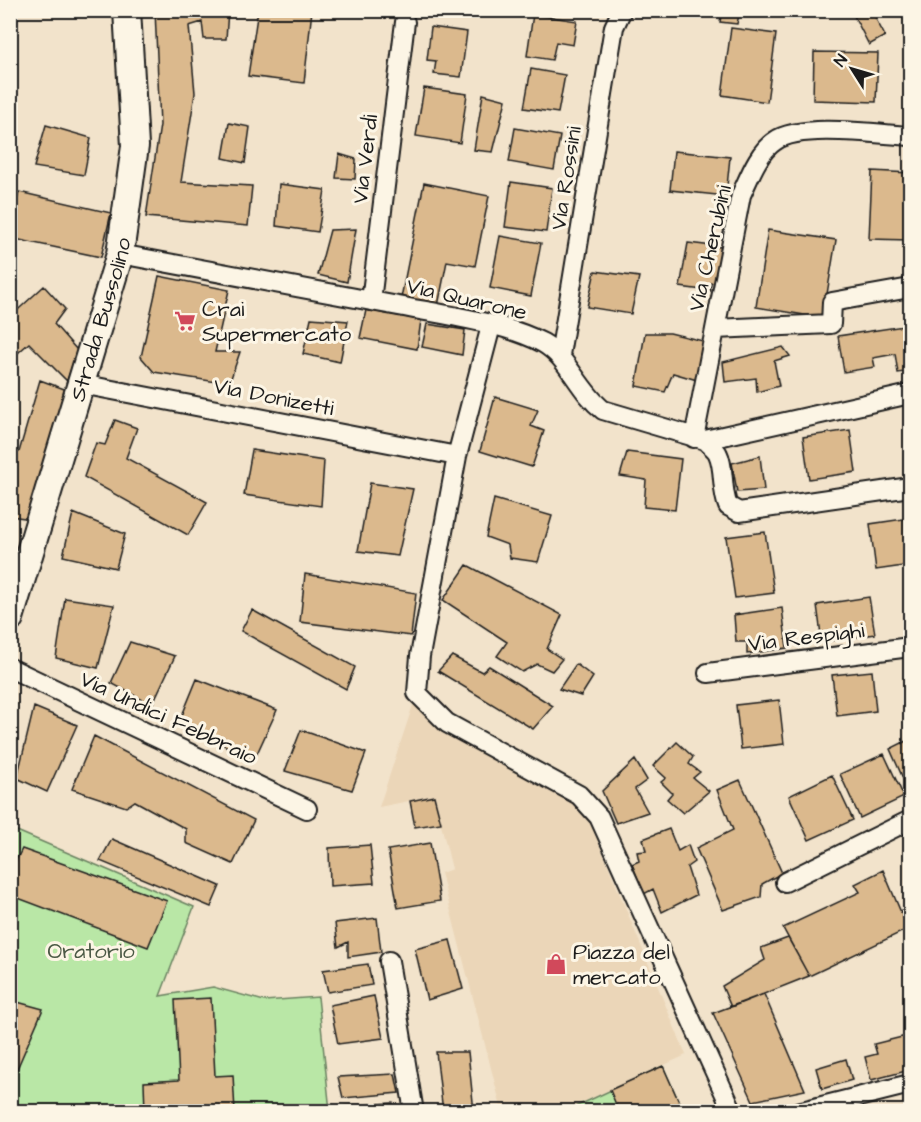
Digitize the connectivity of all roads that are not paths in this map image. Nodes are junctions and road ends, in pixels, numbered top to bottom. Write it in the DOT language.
graph roads {
  1 [pos="127,10"];
  2 [pos="622,10"];
  3 [pos="405,22"];
  4 [pos="910,136"];
  5 [pos="120,254"];
  6 [pos="910,288"];
  7 [pos="371,301"];
  8 [pos="491,326"];
  9 [pos="715,329"];
  10 [pos="560,355"];
  11 [pos="81,384"];
  12 [pos="910,394"];
  13 [pos="700,439"];
  14 [pos="457,456"];
  15 [pos="910,487"];
  16 [pos="10,618"];
  17 [pos="910,647"];
  18 [pos="10,668"];
  19 [pos="708,673"];
  20 [pos="307,809"];
  21 [pos="910,820"];
  22 [pos="785,882"];
  23 [pos="389,961"];
  24 [pos="910,1084"];
  25 [pos="414,1112"];
  26 [pos="733,1112"];
  27 [pos="798,1112"];
  1 -- 5 [label="street, Strada Bussolino"];
  2 -- 10 [label="street, Via Rossini"];
  3 -- 7 [label="street, Via Verdi"];
  4 -- 9 [label="street, Via Cherubini"];
  5 -- 7 [label="street, Via Quarone"];
  5 -- 11 [label="street, Strada Bussolino"];
  6 -- 9 [label="street"];
  7 -- 8 [label="street, Via Quarone"];
  8 -- 10 [label="street, Via Quarone"];
  8 -- 14 [label="street"];
  9 -- 13 [label="street, Via Cherubini"];
  10 -- 13 [label="street, Via Quarone"];
  11 -- 14 [label="street, Via Donizetti"];
  11 -- 16 [label="street, Strada Bussolino"];
  12 -- 13 [label="street, Via Quarone"];
  13 -- 15 [label="street"];
  14 -- 26 [label="street"];
  17 -- 19 [label="street, Via Respighi"];
  18 -- 20 [label="street, Via Undici Febbraio"];
  21 -- 22 [label="street"];
  23 -- 25 [label="street"];
  24 -- 27 [label="street"];
}
